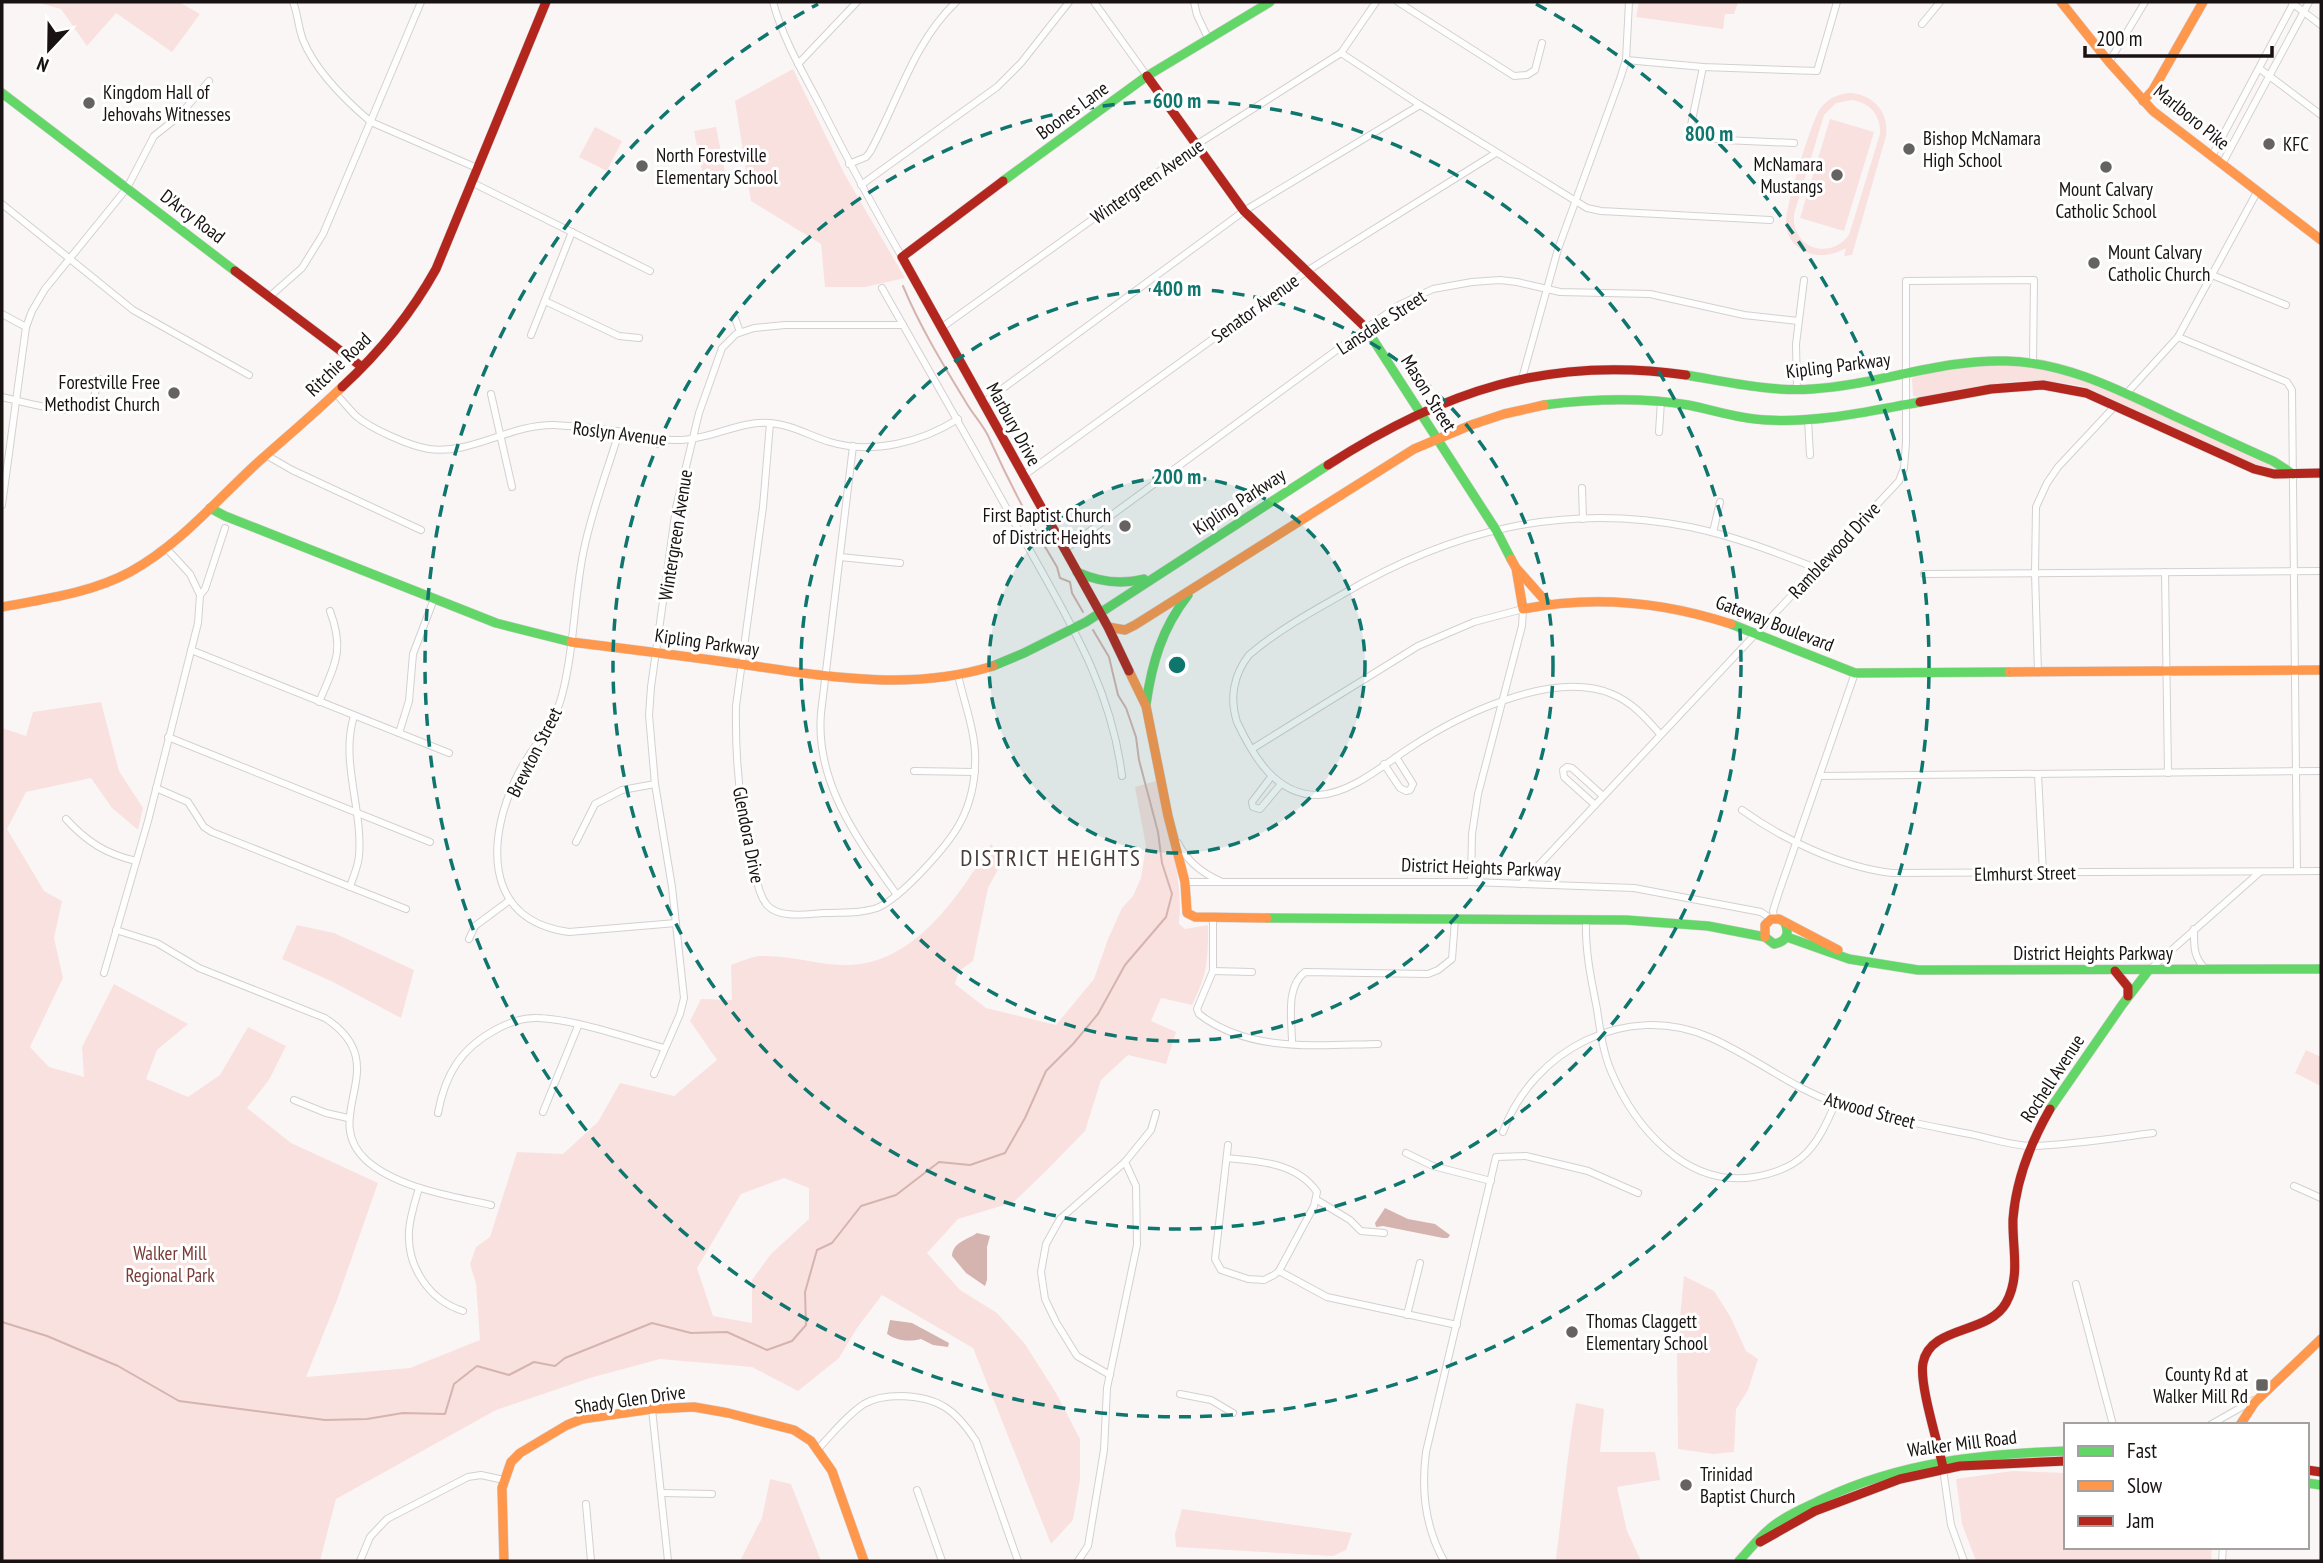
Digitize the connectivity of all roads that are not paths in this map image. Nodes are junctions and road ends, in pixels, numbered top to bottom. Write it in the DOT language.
graph roads {
  1 [pos="293,2"];
  2 [pos="421,2"];
  3 [pos="546,2"];
  4 [pos="773,2"];
  5 [pos="857,2"];
  6 [pos="956,2"];
  7 [pos="1069,2"];
  8 [pos="1094,2"];
  9 [pos="1194,2"];
  10 [pos="1270,2"];
  11 [pos="1376,2"];
  12 [pos="1398,2"];
  13 [pos="1629,2"];
  14 [pos="1837,2"];
  15 [pos="1940,2"];
  16 [pos="2061,2"];
  17 [pos="2144,2"];
  18 [pos="2203,2"];
  19 [pos="2293,2"];
  20 [pos="2309,2"];
  21 [pos="2303,12"];
  22 [pos="1922,24"];
  23 [pos="2321,25"];
  24 [pos="1208,38"];
  25 [pos="1542,43"];
  26 [pos="1341,53"];
  27 [pos="1626,60"];
  28 [pos="2109,62"];
  29 [pos="798,64"];
  30 [pos="1703,67"];
  31 [pos="2260,69"];
  32 [pos="1147,76"];
  33 [pos="2269,76"];
  34 [pos="209,81"];
  35 [pos="2,93"];
  36 [pos="2143,101"];
  37 [pos="1420,105"];
  38 [pos="2321,115"];
  39 [pos="371,122"];
  40 [pos="1794,143"];
  41 [pos="1196,145"];
  42 [pos="1496,153"];
  43 [pos="2212,156"];
  44 [pos="849,164"];
  45 [pos="2222,164"];
  46 [pos="477,168"];
  47 [pos="471,182"];
  48 [pos="861,185"];
  49 [pos="127,188"];
  50 [pos="2257,192"];
  51 [pos="1574,202"];
  52 [pos="2,204"];
  53 [pos="1244,211"];
  54 [pos="1770,220"];
  55 [pos="572,232"];
  56 [pos="2321,240"];
  57 [pos="902,257"];
  58 [pos="70,258"];
  59 [pos="650,271"];
  60 [pos="1307,271"];
  61 [pos="2212,275"];
  62 [pos="1804,280"];
  63 [pos="882,288"];
  64 [pos="1546,289"];
  65 [pos="270,297"];
  66 [pos="545,301"];
  67 [pos="2286,305"];
  68 [pos="2,314"];
  69 [pos="735,318"];
  70 [pos="1798,321"];
  71 [pos="903,325"];
  72 [pos="26,327"];
  73 [pos="942,328"];
  74 [pos="1366,328"];
  75 [pos="740,332"];
  76 [pos="531,335"];
  77 [pos="2178,337"];
  78 [pos="639,338"];
  79 [pos="2033,363"];
  80 [pos="362,367"];
  81 [pos="1906,373"];
  82 [pos="249,375"];
  83 [pos="1523,375"];
  84 [pos="99,379"];
  85 [pos="1797,390"];
  86 [pos="335,393"];
  87 [pos="491,394"];
  88 [pos="2126,394"];
  89 [pos="2,397"];
  90 [pos="17,400"];
  91 [pos="1661,401"];
  92 [pos="983,403"];
  93 [pos="1906,404"];
  94 [pos="2115,406"];
  95 [pos="1421,412"];
  96 [pos="958,419"];
  97 [pos="1808,420"];
  98 [pos="770,423"];
  99 [pos="620,432"];
  100 [pos="1659,432"];
  101 [pos="499,436"];
  102 [pos="692,439"];
  103 [pos="1437,439"];
  104 [pos="853,446"];
  105 [pos="266,455"];
  106 [pos="1810,455"];
  107 [pos="2321,473"];
  108 [pos="2293,474"];
  109 [pos="1023,476"];
  110 [pos="4,478"];
  111 [pos="512,486"];
  112 [pos="1582,488"];
  113 [pos="1720,502"];
  114 [pos="2,505"];
  115 [pos="210,508"];
  116 [pos="1583,519"];
  117 [pos="225,528"];
  118 [pos="421,530"];
  119 [pos="1496,530"];
  120 [pos="1713,532"];
  121 [pos="166,548"];
  122 [pos="1064,550"];
  123 [pos="840,557"];
  124 [pos="900,563"];
  125 [pos="1516,568"];
  126 [pos="1816,568"];
  127 [pos="2294,571"];
  128 [pos="2321,571"];
  129 [pos="1077,572"];
  130 [pos="2165,572"];
  131 [pos="2035,573"];
  132 [pos="1924,574"];
  133 [pos="1156,575"];
  134 [pos="1195,588"];
  135 [pos="200,595"];
  136 [pos="434,599"];
  137 [pos="1548,604"];
  138 [pos="2,607"];
  139 [pos="1523,609"];
  140 [pos="330,611"];
  141 [pos="1100,612"];
  142 [pos="1108,627"];
  143 [pos="1074,629"];
  144 [pos="1756,633"];
  145 [pos="570,642"];
  146 [pos="191,650"];
  147 [pos="657,653"];
  148 [pos="743,664"];
  149 [pos="2321,670"];
  150 [pos="2295,671"];
  151 [pos="2166,672"];
  152 [pos="1855,673"];
  153 [pos="2038,673"];
  154 [pos="958,675"];
  155 [pos="827,676"];
  156 [pos="1502,701"];
  157 [pos="320,702"];
  158 [pos="1146,706"];
  159 [pos="354,716"];
  160 [pos="399,733"];
  161 [pos="1660,734"];
  162 [pos="168,737"];
  163 [pos="1252,749"];
  164 [pos="449,754"];
  165 [pos="1396,757"];
  166 [pos="1384,764"];
  167 [pos="914,771"];
  168 [pos="2296,771"];
  169 [pos="2321,771"];
  170 [pos="975,772"];
  171 [pos="2168,772"];
  172 [pos="2038,774"];
  173 [pos="1122,776"];
  174 [pos="1820,776"];
  175 [pos="1271,777"];
  176 [pos="655,784"];
  177 [pos="1281,784"];
  178 [pos="156,788"];
  179 [pos="1603,796"];
  180 [pos="1595,805"];
  181 [pos="1742,810"];
  182 [pos="357,813"];
  183 [pos="66,819"];
  184 [pos="1172,829"];
  185 [pos="1797,841"];
  186 [pos="430,842"];
  187 [pos="576,842"];
  188 [pos="136,861"];
  189 [pos="2297,871"];
  190 [pos="2321,871"];
  191 [pos="2260,872"];
  192 [pos="2043,873"];
  193 [pos="1185,882"];
  194 [pos="1222,882"];
  195 [pos="1471,882"];
  196 [pos="1521,884"];
  197 [pos="350,887"];
  198 [pos="897,895"];
  199 [pos="510,900"];
  200 [pos="406,909"];
  201 [pos="1213,918"];
  202 [pos="1772,919"];
  203 [pos="1455,920"];
  204 [pos="1586,920"];
  205 [pos="676,923"];
  206 [pos="1785,923"];
  207 [pos="2194,929"];
  208 [pos="116,930"];
  209 [pos="1787,936"];
  210 [pos="1765,937"];
  211 [pos="469,939"];
  212 [pos="1866,962"];
  213 [pos="2321,969"];
  214 [pos="2207,970"];
  215 [pos="1213,971"];
  216 [pos="2115,971"];
  217 [pos="2148,971"];
  218 [pos="1252,972"];
  219 [pos="104,973"];
  220 [pos="2128,996"];
  221 [pos="578,1026"];
  222 [pos="1601,1033"];
  223 [pos="1292,1044"];
  224 [pos="1378,1044"];
  225 [pos="664,1048"];
  226 [pos="654,1074"];
  227 [pos="294,1100"];
  228 [pos="1835,1104"];
  229 [pos="543,1112"];
  230 [pos="438,1113"];
  231 [pos="1156,1113"];
  232 [pos="348,1118"];
  233 [pos="1503,1132"];
  234 [pos="2153,1133"];
  235 [pos="1228,1145"];
  236 [pos="2030,1146"];
  237 [pos="1406,1153"];
  238 [pos="1227,1158"];
  239 [pos="1125,1162"];
  240 [pos="1491,1181"];
  241 [pos="2294,1186"];
  242 [pos="419,1188"];
  243 [pos="1638,1193"];
  244 [pos="2321,1198"];
  245 [pos="1317,1200"];
  246 [pos="491,1205"];
  247 [pos="1384,1233"];
  248 [pos="1420,1263"];
  249 [pos="1279,1271"];
  250 [pos="2076,1284"];
  251 [pos="463,1311"];
  252 [pos="1407,1315"];
  253 [pos="1457,1325"];
  254 [pos="2321,1340"];
  255 [pos="1110,1375"];
  256 [pos="1180,1394"];
  257 [pos="2263,1394"];
  258 [pos="652,1409"];
  259 [pos="1233,1413"];
  260 [pos="2112,1423"];
  261 [pos="2213,1423"];
  262 [pos="2241,1423"];
  263 [pos="818,1449"];
  264 [pos="2064,1451"];
  265 [pos="2064,1461"];
  266 [pos="1942,1464"];
  267 [pos="504,1480"];
  268 [pos="917,1490"];
  269 [pos="662,1493"];
  270 [pos="712,1494"];
  271 [pos="586,1504"];
  272 [pos="360,1561"];
  273 [pos="504,1561"];
  274 [pos="591,1561"];
  275 [pos="668,1561"];
  276 [pos="863,1561"];
  277 [pos="942,1561"];
  278 [pos="1018,1561"];
  279 [pos="1078,1561"];
  280 [pos="1444,1561"];
  281 [pos="1739,1561"];
  282 [pos="1964,1561"];
  1 -- 39 [label="street"];
  2 -- 39 [label="street"];
  3 -- 46 [label="street, Ritchie Road"];
  4 -- 29 [label="street, Marbury Drive"];
  5 -- 29 [label="street"];
  6 -- 44 [label="street"];
  7 -- 48 [label="street"];
  8 -- 32 [label="street, Mason Street"];
  9 -- 24 [label="street"];
  10 -- 24 [label="street, Boones Lane"];
  11 -- 26 [label="street, Wintergreen Avenue"];
  12 -- 25 [label="street"];
  13 -- 27 [label="street"];
  14 -- 30 [label="street"];
  15 -- 22 [label="street"];
  16 -- 28 [label="street, Marlboro Pike"];
  17 -- 28 [label="street"];
  18 -- 36 [label="street"];
  19 -- 21 [label="street"];
  19 -- 31 [label="street"];
  20 -- 21 [label="street"];
  21 -- 23 [label="street"];
  21 -- 33 [label="street"];
  24 -- 32 [label="street, Boones Lane"];
  26 -- 37 [label="street"];
  26 -- 41 [label="street, Wintergreen Avenue"];
  27 -- 30 [label="street"];
  27 -- 51 [label="street"];
  28 -- 36 [label="street, Marlboro Pike"];
  29 -- 44 [label="street, Marbury Drive"];
  30 -- 40 [label="street"];
  31 -- 33 [label="street"];
  31 -- 43 [label="street"];
  32 -- 41 [label="street, Mason Street"];
  32 -- 57 [label="street, Boones Lane"];
  33 -- 38 [label="street"];
  33 -- 45 [label="street"];
  34 -- 49 [label="street"];
  35 -- 49 [label="street, D'Arcy Road"];
  36 -- 43 [label="street, Marlboro Pike"];
  37 -- 42 [label="street"];
  37 -- 53 [label="street"];
  39 -- 46 [label="street"];
  39 -- 65 [label="street"];
  41 -- 53 [label="street, Mason Street"];
  41 -- 73 [label="street, Wintergreen Avenue"];
  42 -- 51 [label="street"];
  42 -- 60 [label="street, Senator Avenue"];
  43 -- 45 [label="street, Marlboro Pike"];
  44 -- 48 [label="street, Marbury Drive"];
  45 -- 50 [label="street, Marlboro Pike"];
  46 -- 47 [label="street, Ritchie Road"];
  47 -- 55 [label="street"];
  47 -- 80 [label="street, Ritchie Road"];
  48 -- 57 [label="street, Marbury Drive"];
  49 -- 58 [label="street"];
  49 -- 65 [label="street, D'Arcy Road"];
  50 -- 56 [label="street, Marlboro Pike"];
  50 -- 61 [label="street"];
  51 -- 54 [label="street"];
  51 -- 64 [label="street"];
  52 -- 58 [label="street"];
  53 -- 60 [label="street, Mason Street"];
  53 -- 92 [label="street"];
  55 -- 59 [label="street"];
  55 -- 66 [label="street"];
  57 -- 73 [label="street, Marbury Drive"];
  58 -- 72 [label="street"];
  58 -- 82 [label="street"];
  60 -- 74 [label="street, Mason Street"];
  60 -- 109 [label="street, Senator Avenue"];
  61 -- 67 [label="street"];
  61 -- 77 [label="street"];
  62 -- 70 [label="street"];
  63 -- 71 [label="street"];
  64 -- 70 [label="street, Lansdale Street"];
  64 -- 74 [label="street, Lansdale Street"];
  64 -- 83 [label="street"];
  65 -- 80 [label="street, D'Arcy Road"];
  66 -- 76 [label="street"];
  66 -- 78 [label="street"];
  68 -- 72 [label="street"];
  69 -- 75 [label="street"];
  70 -- 85 [label="street"];
  71 -- 75 [label="street"];
  71 -- 96 [label="street"];
  72 -- 90 [label="street"];
  73 -- 92 [label="street, Marbury Drive"];
  74 -- 95 [label="street, Mason Street"];
  74 -- 122 [label="street, Lansdale Street"];
  75 -- 102 [label="street, Wintergreen Avenue"];
  77 -- 88 [label="street"];
  77 -- 108 [label="street"];
  79 -- 81 [label="street, Kipling Parkway"];
  79 -- 81 [label="street, Ramblewood Drive"];
  79 -- 88 [label="street, Kipling Parkway"];
  80 -- 86 [label="street, Ritchie Road"];
  81 -- 85 [label="street, Kipling Parkway"];
  81 -- 93 [label="street, Ramblewood Drive"];
  83 -- 85 [label="street, Kipling Parkway"];
  83 -- 95 [label="street, Kipling Parkway"];
  84 -- 90 [label="street"];
  86 -- 101 [label="street, Roslyn Avenue"];
  86 -- 105 [label="street, Ritchie Road"];
  87 -- 101 [label="street"];
  88 -- 108 [label="street, Kipling Parkway"];
  89 -- 90 [label="street"];
  90 -- 110 [label="street"];
  91 -- 97 [label="street"];
  91 -- 100 [label="street"];
  91 -- 103 [label="street"];
  92 -- 109 [label="street, Marbury Drive"];
  93 -- 94 [label="street"];
  93 -- 97 [label="street"];
  93 -- 126 [label="street, Ramblewood Drive"];
  94 -- 108 [label="street"];
  94 -- 131 [label="street"];
  95 -- 103 [label="street, Mason Street"];
  95 -- 133 [label="street, Kipling Parkway"];
  96 -- 104 [label="street, Roslyn Avenue"];
  96 -- 143 [label="street"];
  97 -- 106 [label="street"];
  98 -- 102 [label="street, Roslyn Avenue"];
  98 -- 104 [label="street, Roslyn Avenue"];
  98 -- 148 [label="street, Glendora Drive"];
  99 -- 101 [label="street, Roslyn Avenue"];
  99 -- 102 [label="street, Roslyn Avenue"];
  99 -- 145 [label="street, Brewton Street"];
  101 -- 111 [label="street"];
  102 -- 147 [label="street, Wintergreen Avenue"];
  103 -- 119 [label="street, Mason Street"];
  103 -- 134 [label="street"];
  104 -- 123 [label="street"];
  105 -- 115 [label="street, Ritchie Road"];
  105 -- 118 [label="street"];
  107 -- 108 [label="street"];
  108 -- 127 [label="street"];
  109 -- 122 [label="street, Marbury Drive"];
  110 -- 114 [label="street"];
  112 -- 116 [label="street"];
  113 -- 120 [label="street"];
  115 -- 121 [label="street, Ritchie Road"];
  115 -- 136 [label="street, Kipling Parkway"];
  116 -- 119 [label="street"];
  116 -- 120 [label="street"];
  117 -- 135 [label="street"];
  119 -- 125 [label="street, Mason Street"];
  119 -- 163 [label="street"];
  120 -- 126 [label="street"];
  121 -- 135 [label="street"];
  121 -- 138 [label="street, Ritchie Road"];
  122 -- 129 [label="street, Marbury Drive"];
  123 -- 124 [label="street"];
  123 -- 155 [label="street"];
  125 -- 137 [label="street"];
  125 -- 139 [label="street, Mason Street"];
  126 -- 144 [label="street, Ramblewood Drive"];
  127 -- 128 [label="street"];
  127 -- 130 [label="street"];
  127 -- 150 [label="street"];
  129 -- 133 [label="street"];
  129 -- 141 [label="street, Marbury Drive"];
  130 -- 131 [label="street"];
  130 -- 151 [label="street"];
  131 -- 132 [label="street"];
  131 -- 153 [label="street"];
  133 -- 141 [label="street, Kipling Parkway"];
  134 -- 142 [label="street"];
  134 -- 158 [label="street"];
  135 -- 146 [label="street"];
  136 -- 145 [label="street, Kipling Parkway"];
  136 -- 160 [label="street"];
  137 -- 139 [label="street, Gateway Boulevard"];
  137 -- 144 [label="street, Gateway Boulevard"];
  139 -- 156 [label="street, Mason Street"];
  139 -- 163 [label="street, Gateway Boulevard"];
  140 -- 157 [label="street"];
  141 -- 142 [label="street, Marbury Drive"];
  141 -- 143 [label="street, Kipling Parkway"];
  142 -- 158 [label="street, Marbury Drive"];
  143 -- 154 [label="street, Kipling Parkway"];
  143 -- 173 [label="street"];
  144 -- 152 [label="street, Gateway Boulevard"];
  144 -- 161 [label="street, Ramblewood Drive"];
  145 -- 147 [label="street, Kipling Parkway"];
  145 -- 199 [label="street, Brewton Street"];
  146 -- 157 [label="street"];
  146 -- 162 [label="street"];
  147 -- 148 [label="street, Kipling Parkway"];
  147 -- 176 [label="street, Wintergreen Avenue"];
  148 -- 155 [label="street, Kipling Parkway"];
  148 -- 198 [label="street, Glendora Drive"];
  149 -- 150 [label="street, Gateway Boulevard"];
  150 -- 151 [label="street, Gateway Boulevard"];
  150 -- 168 [label="street"];
  151 -- 153 [label="street, Gateway Boulevard"];
  151 -- 171 [label="street"];
  152 -- 153 [label="street, Gateway Boulevard"];
  152 -- 174 [label="street"];
  154 -- 155 [label="street, Kipling Parkway"];
  154 -- 170 [label="street, Glendora Drive"];
  155 -- 198 [label="street"];
  156 -- 161 [label="street"];
  156 -- 165 [label="street"];
  156 -- 195 [label="street, Mason Street"];
  157 -- 159 [label="street"];
  158 -- 184 [label="street, Marbury Drive"];
  159 -- 160 [label="street"];
  159 -- 182 [label="street"];
  160 -- 164 [label="street"];
  161 -- 179 [label="street, Ramblewood Drive"];
  162 -- 178 [label="street"];
  162 -- 182 [label="street"];
  163 -- 175 [label="street"];
  165 -- 166 [label="street"];
  165 -- 166 [label="street"];
  166 -- 177 [label="street"];
  167 -- 170 [label="street"];
  168 -- 169 [label="street"];
  168 -- 171 [label="street"];
  168 -- 189 [label="street"];
  170 -- 198 [label="street, Glendora Drive"];
  171 -- 172 [label="street"];
  172 -- 174 [label="street"];
  172 -- 192 [label="street"];
  174 -- 185 [label="street"];
  175 -- 177 [label="street"];
  175 -- 177 [label="street"];
  176 -- 187 [label="street"];
  176 -- 205 [label="street, Wintergreen Avenue"];
  178 -- 188 [label="street"];
  178 -- 197 [label="street"];
  179 -- 180 [label="street, Ramblewood Drive"];
  179 -- 180 [label="street"];
  180 -- 196 [label="street, Ramblewood Drive"];
  181 -- 185 [label="street, Elmhurst Street"];
  182 -- 186 [label="street"];
  182 -- 197 [label="street"];
  183 -- 188 [label="street"];
  184 -- 193 [label="street, Marbury Drive"];
  184 -- 194 [label="street, Marbury Drive"];
  185 -- 192 [label="street, Elmhurst Street"];
  185 -- 202 [label="street"];
  188 -- 208 [label="street"];
  189 -- 190 [label="street, Elmhurst Street"];
  189 -- 191 [label="street, Elmhurst Street"];
  191 -- 192 [label="street, Elmhurst Street"];
  191 -- 207 [label="street, Rochell Avenue"];
  193 -- 194 [label="street, District Heights Parkway"];
  193 -- 201 [label="street, Marbury Drive"];
  194 -- 195 [label="street, District Heights Parkway"];
  195 -- 196 [label="street, District Heights Parkway"];
  196 -- 202 [label="street, District Heights Parkway"];
  197 -- 200 [label="street"];
  199 -- 205 [label="street, Brewton Street"];
  199 -- 211 [label="street"];
  201 -- 203 [label="street"];
  201 -- 215 [label="street"];
  202 -- 206 [label="street"];
  202 -- 210 [label="street"];
  203 -- 204 [label="street"];
  203 -- 223 [label="street"];
  204 -- 210 [label="street"];
  204 -- 222 [label="street"];
  205 -- 225 [label="street, Wintergreen Avenue"];
  206 -- 209 [label="street"];
  206 -- 212 [label="street, District Heights Parkway"];
  207 -- 214 [label="street"];
  207 -- 217 [label="street, Rochell Avenue"];
  208 -- 219 [label="street"];
  208 -- 232 [label="street"];
  209 -- 210 [label="street"];
  209 -- 212 [label="street, District Heights Parkway"];
  212 -- 216 [label="street, District Heights Parkway"];
  213 -- 214 [label="street, District Heights Parkway"];
  214 -- 217 [label="street, District Heights Parkway"];
  215 -- 218 [label="street"];
  215 -- 223 [label="street"];
  216 -- 217 [label="street, District Heights Parkway"];
  216 -- 220 [label="street"];
  217 -- 220 [label="street, Rochell Avenue"];
  220 -- 236 [label="street, Rochell Avenue"];
  221 -- 225 [label="street"];
  221 -- 229 [label="street"];
  221 -- 230 [label="street"];
  222 -- 228 [label="street, Atwood Street"];
  222 -- 228 [label="street"];
  222 -- 233 [label="street, Atwood Street"];
  223 -- 224 [label="street"];
  225 -- 226 [label="street, Wintergreen Avenue"];
  227 -- 232 [label="street"];
  228 -- 236 [label="street, Atwood Street"];
  231 -- 239 [label="street"];
  232 -- 242 [label="street"];
  234 -- 236 [label="street, Atwood Street"];
  235 -- 238 [label="street"];
  236 -- 266 [label="street, Rochell Avenue"];
  237 -- 240 [label="street"];
  238 -- 245 [label="street"];
  238 -- 249 [label="street"];
  239 -- 255 [label="street"];
  239 -- 255 [label="street"];
  240 -- 243 [label="street"];
  240 -- 253 [label="street"];
  241 -- 244 [label="street"];
  242 -- 246 [label="street"];
  242 -- 251 [label="street"];
  245 -- 247 [label="street"];
  245 -- 249 [label="street"];
  248 -- 252 [label="street"];
  249 -- 252 [label="street"];
  250 -- 260 [label="street"];
  252 -- 253 [label="street"];
  253 -- 280 [label="street"];
  254 -- 257 [label="street"];
  255 -- 279 [label="street"];
  256 -- 259 [label="street"];
  257 -- 261 [label="street"];
  257 -- 262 [label="street"];
  258 -- 263 [label="street, Shady Glen Drive"];
  258 -- 267 [label="street, Shady Glen Drive"];
  258 -- 269 [label="street"];
  263 -- 276 [label="street, Shady Glen Drive"];
  263 -- 278 [label="street"];
  264 -- 266 [label="street, Walker Mill Road"];
  265 -- 266 [label="street, Walker Mill Road"];
  266 -- 281 [label="street, Walker Mill Road"];
  266 -- 282 [label="street, Rochell Avenue"];
  267 -- 272 [label="street"];
  267 -- 273 [label="street, Shady Glen Drive"];
  268 -- 277 [label="street"];
  269 -- 270 [label="street"];
  269 -- 275 [label="street"];
  271 -- 274 [label="street"];
}
